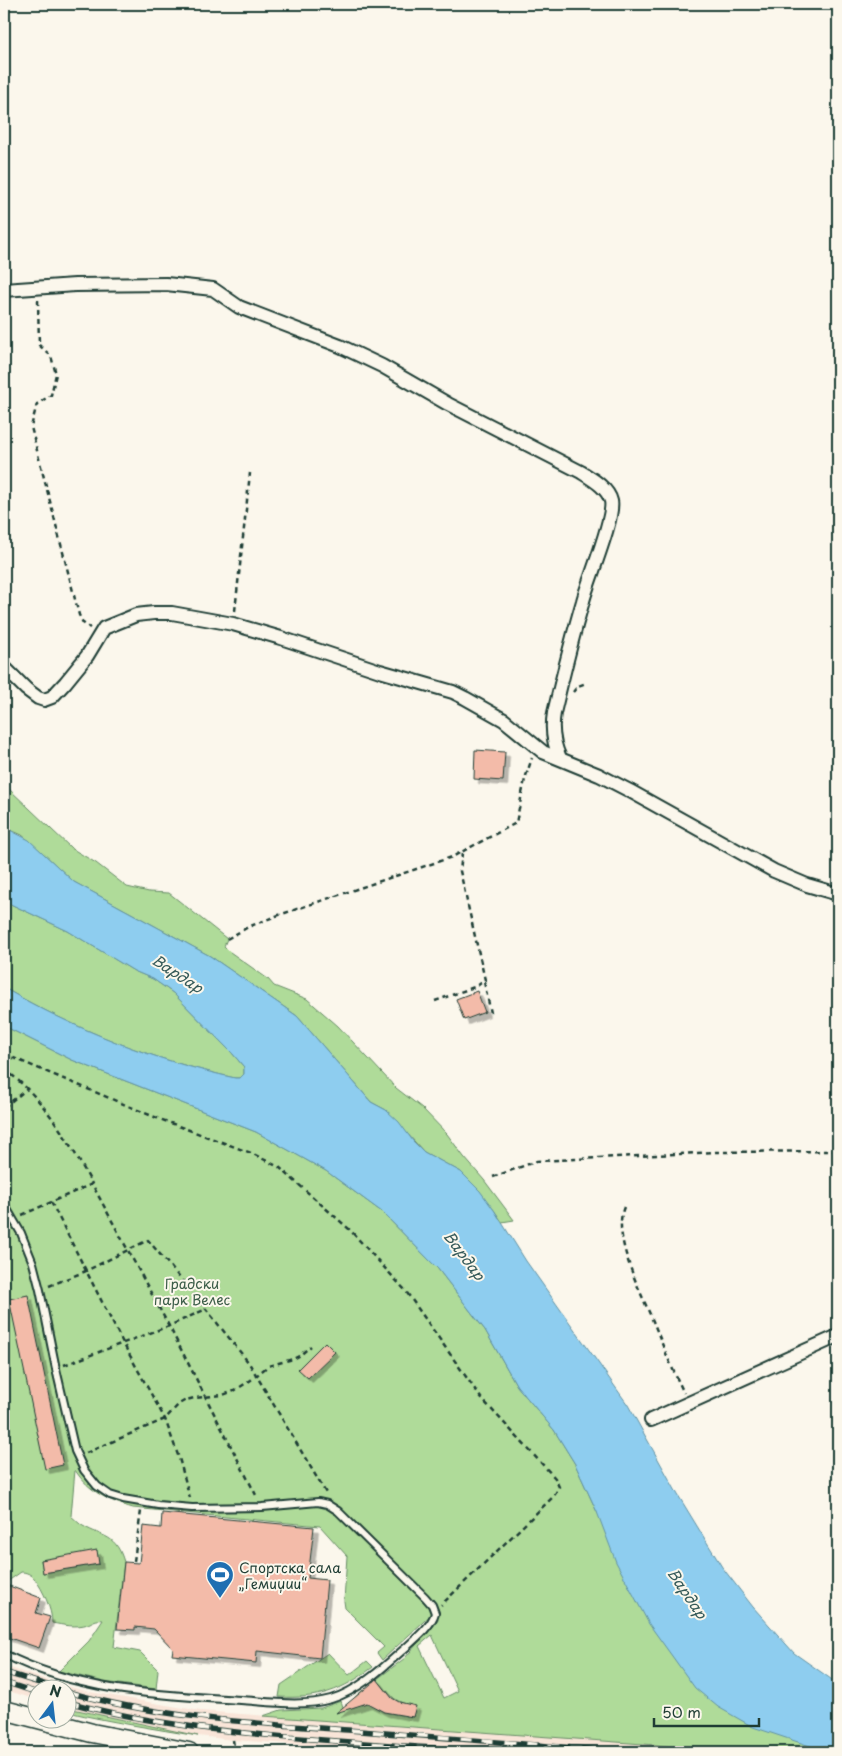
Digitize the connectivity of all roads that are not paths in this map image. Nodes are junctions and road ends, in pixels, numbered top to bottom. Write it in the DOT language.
graph roads {
  1 [pos="4,290"];
  2 [pos="4,668"];
  3 [pos="560,758"];
  4 [pos="838,894"];
  5 [pos="4,1204"];
  6 [pos="838,1336"];
  7 [pos="651,1420"];
  8 [pos="4,1654"];
  9 [pos="4,1710"];
  10 [pos="189,1752"];
  1 -- 3 [label="street"];
  2 -- 3 [label="street"];
  3 -- 4 [label="street"];
  5 -- 8 [label="lane"];
  6 -- 7 [label="street"];
  9 -- 10 [label="main road"];
}
